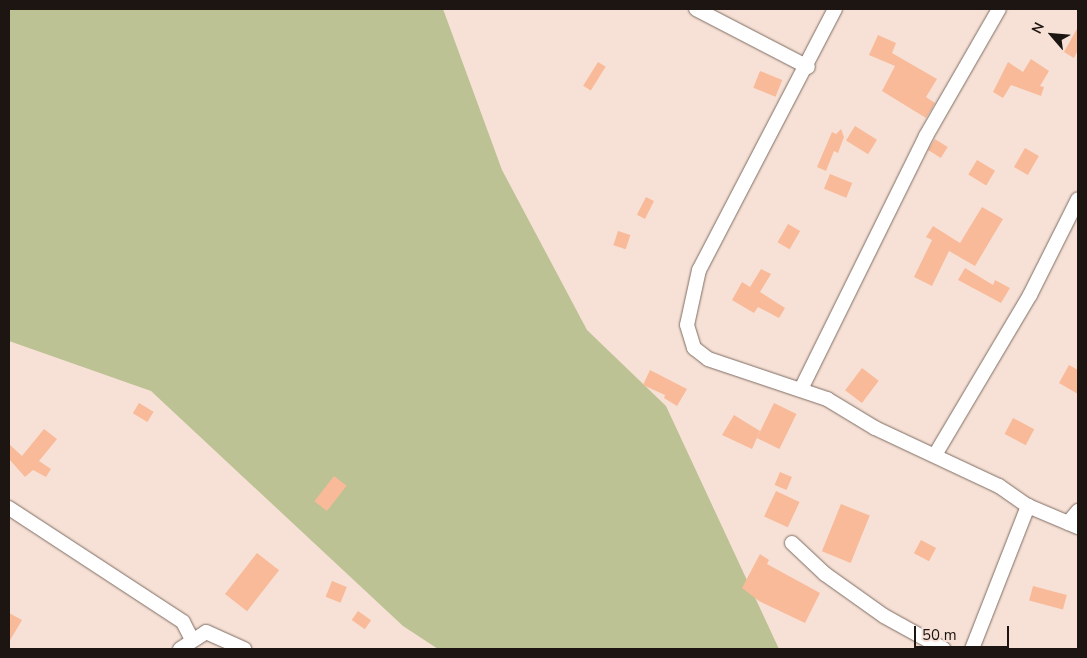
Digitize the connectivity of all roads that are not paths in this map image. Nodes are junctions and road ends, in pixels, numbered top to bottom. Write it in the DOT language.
graph roads {
  1 [pos="696,9"];
  2 [pos="835,9"];
  3 [pos="999,9"];
  4 [pos="808,67"];
  5 [pos="1078,199"];
  6 [pos="801,389"];
  7 [pos="934,456"];
  8 [pos="1028,506"];
  9 [pos="9,508"];
  10 [pos="1078,511"];
  11 [pos="1073,525"];
  12 [pos="792,544"];
  13 [pos="191,638"];
  14 [pos="180,649"];
  15 [pos="244,649"];
  16 [pos="944,649"];
  17 [pos="972,649"];
  1 -- 4 [label="street"];
  2 -- 4 [label="street"];
  3 -- 6 [label="street"];
  4 -- 6 [label="street"];
  5 -- 7 [label="street"];
  6 -- 7 [label="street"];
  7 -- 8 [label="street"];
  8 -- 11 [label="street"];
  8 -- 17 [label="street"];
  9 -- 13 [label="street"];
  10 -- 11 [label="street"];
  12 -- 16 [label="street"];
  13 -- 14 [label="street"];
  13 -- 15 [label="street"];
}
